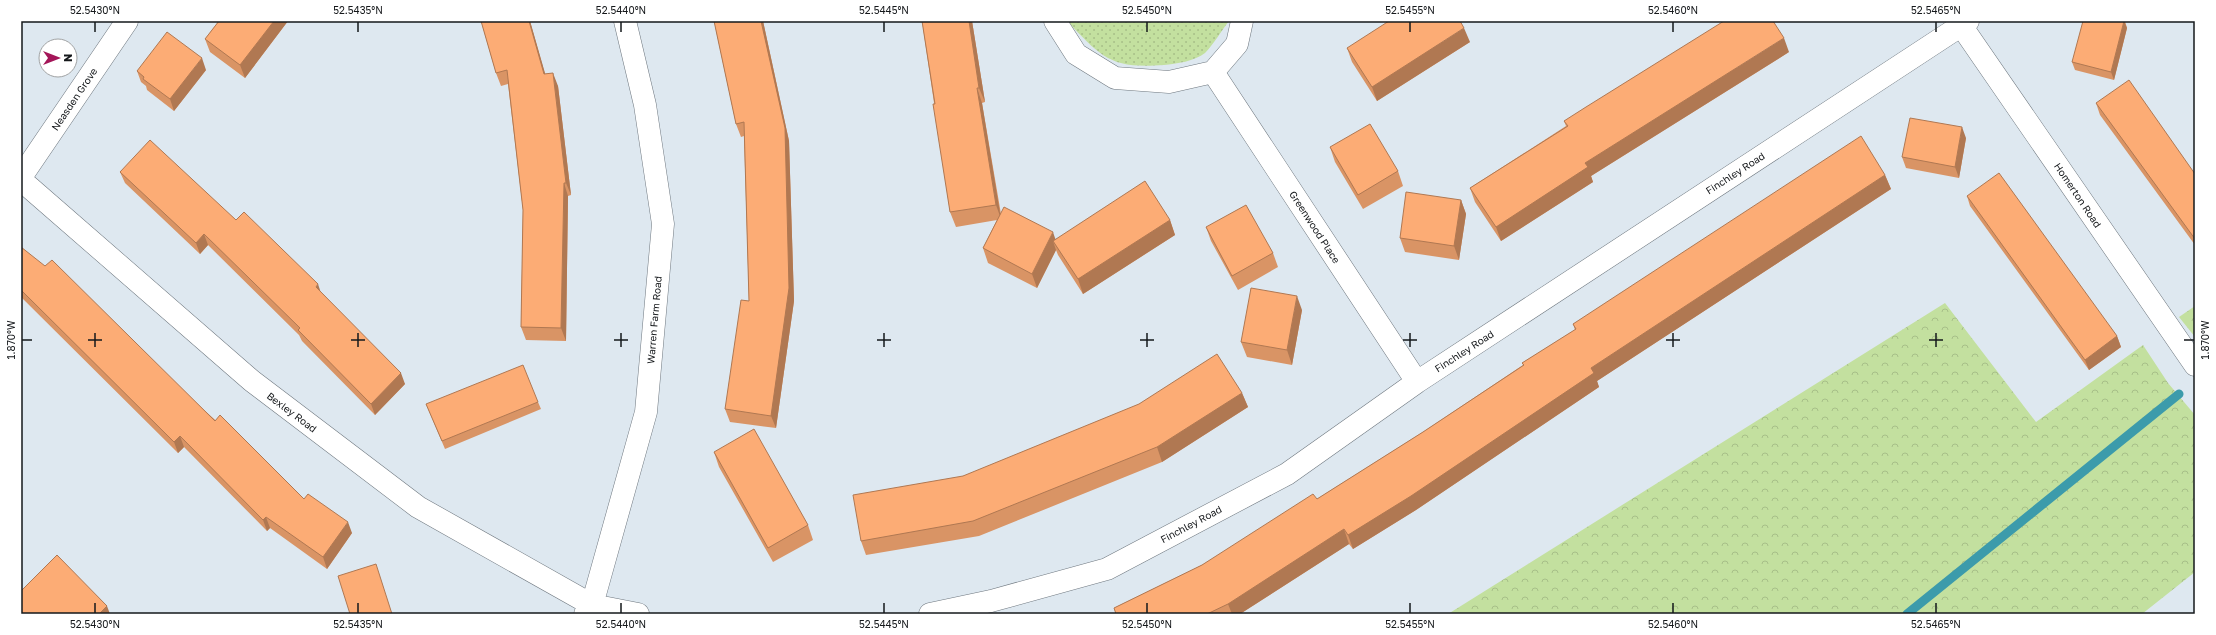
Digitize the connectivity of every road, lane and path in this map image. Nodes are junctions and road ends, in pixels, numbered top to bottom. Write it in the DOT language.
graph roads {
  1 [pos="127,21"];
  2 [pos="625,21"];
  3 [pos="1054,21"];
  4 [pos="1242,21"];
  5 [pos="1963,22"];
  6 [pos="1214,72"];
  7 [pos="21,178"];
  8 [pos="2195,365"];
  9 [pos="1417,382"];
  10 [pos="588,609"];
  11 [pos="638,614"];
  12 [pos="930,614"];
  1 -- 7 [label="street, Neasden Grove"];
  2 -- 10 [label="street, Warren Farm Road"];
  3 -- 6 [label="street"];
  4 -- 6 [label="street"];
  5 -- 8 [label="street, Homerton Road"];
  5 -- 9 [label="street, Finchley Road"];
  6 -- 9 [label="street, Greenwood Place"];
  7 -- 10 [label="street, Bexley Road"];
  9 -- 12 [label="street, Finchley Road"];
  10 -- 11 [label="street"];
}
